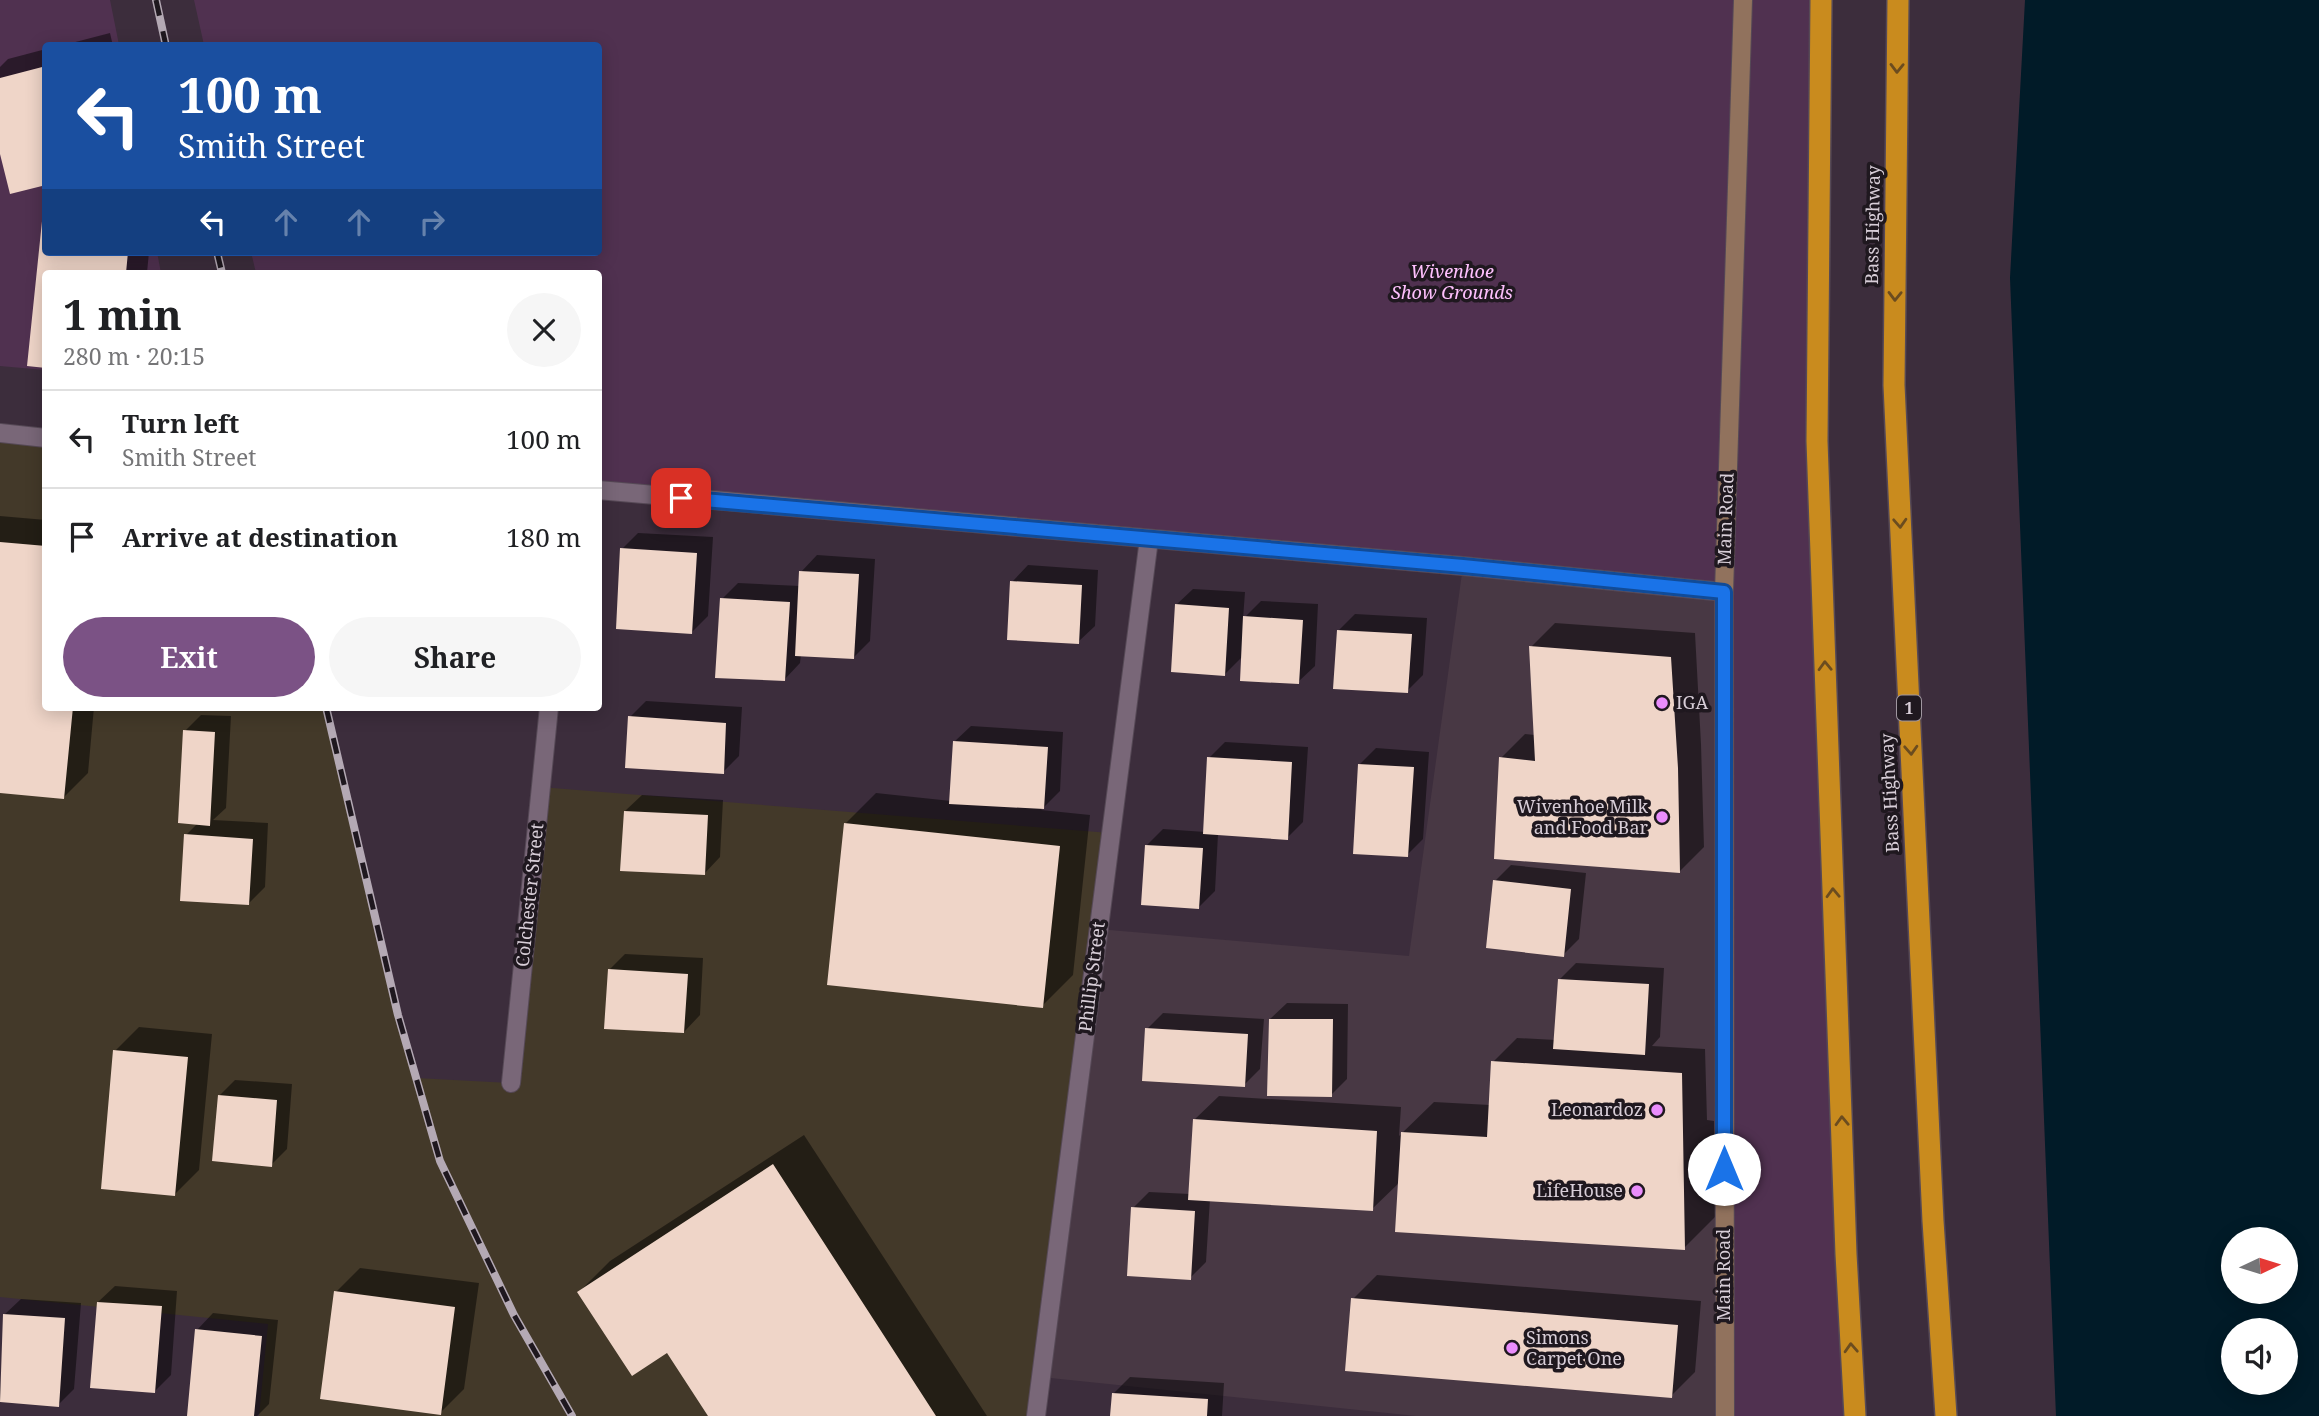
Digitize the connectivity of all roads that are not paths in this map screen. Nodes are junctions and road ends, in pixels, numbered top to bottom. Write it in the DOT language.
graph roads {
  1 [pos="1743,0"];
  2 [pos="1821,0"];
  3 [pos="1898,0"];
  4 [pos="0,433"];
  5 [pos="42,438"];
  6 [pos="602,490"];
  7 [pos="1149,539"];
  8 [pos="1724,592"];
  9 [pos="549,711"];
  10 [pos="511,1083"];
  11 [pos="1036,1416"];
  12 [pos="1725,1416"];
  13 [pos="1855,1416"];
  14 [pos="1946,1416"];
  1 -- 8 [label="street, Main Road"];
  13 -- 2 [label="highway, one-way"];
  3 -- 14 [label="highway, Bass Highway / 1, one-way"];
  4 -- 5 [label="street"];
  6 -- 7 [label="street"];
  7 -- 8 [label="street"];
  7 -- 11 [label="street, Phillip Street"];
  8 -- 12 [label="street, Main Road"];
  9 -- 10 [label="street, Colchester Street"];
}
